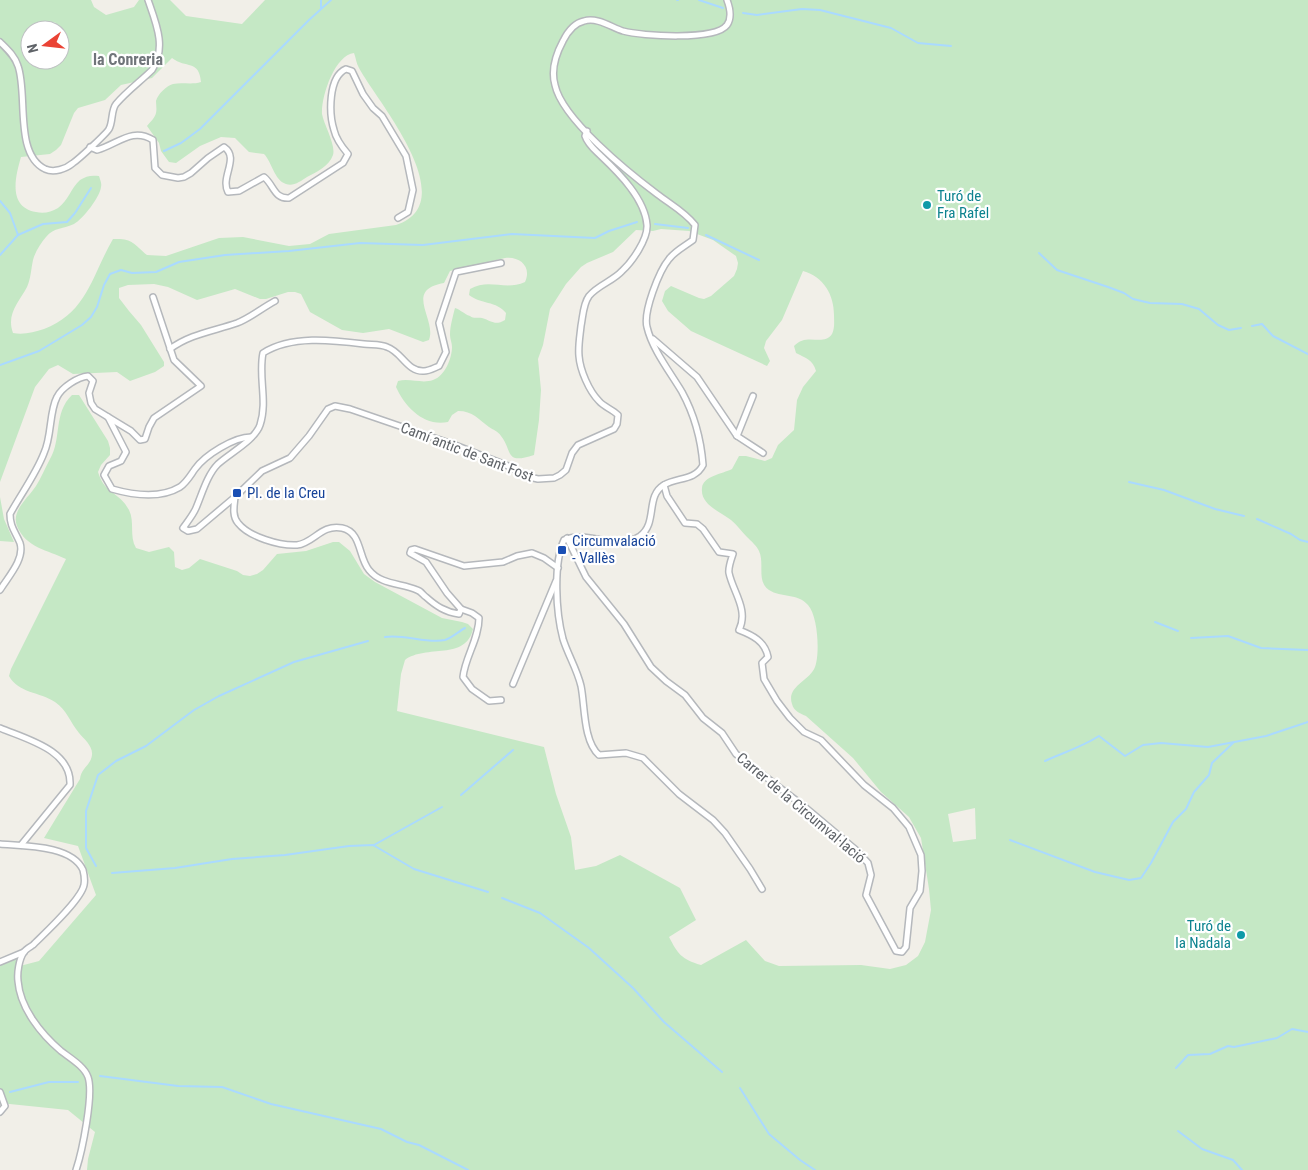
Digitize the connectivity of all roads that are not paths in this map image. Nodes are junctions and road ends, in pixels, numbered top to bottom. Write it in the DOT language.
graph roads {
  1 [pos="148,0"];
  2 [pos="727,0"];
  3 [pos="0,42"];
  4 [pos="587,131"];
  5 [pos="90,147"];
  6 [pos="398,218"];
  7 [pos="501,263"];
  8 [pos="153,297"];
  9 [pos="275,301"];
  10 [pos="651,337"];
  11 [pos="170,349"];
  12 [pos="753,396"];
  13 [pos="108,417"];
  14 [pos="251,436"];
  15 [pos="737,436"];
  16 [pos="763,453"];
  17 [pos="664,485"];
  18 [pos="235,498"];
  19 [pos="567,538"];
  20 [pos="558,568"];
  21 [pos="558,578"];
  22 [pos="0,590"];
  23 [pos="461,609"];
  24 [pos="513,684"];
  25 [pos="501,700"];
  26 [pos="0,728"];
  27 [pos="0,844"];
  28 [pos="21,845"];
  29 [pos="762,889"];
  30 [pos="24,952"];
  31 [pos="0,962"];
  32 [pos="0,1092"];
  33 [pos="0,1112"];
  34 [pos="76,1170"];
  1 -- 5 [label="street"];
  2 -- 4 [label="street"];
  3 -- 5 [label="street"];
  4 -- 10 [label="street"];
  4 -- 18 [label="street, Camí antic de Sant Fost"];
  5 -- 6 [label="street"];
  7 -- 14 [label="street"];
  8 -- 11 [label="street"];
  9 -- 11 [label="street"];
  10 -- 15 [label="street"];
  10 -- 17 [label="street"];
  11 -- 13 [label="street"];
  12 -- 15 [label="street"];
  13 -- 14 [label="street"];
  13 -- 22 [label="street"];
  14 -- 18 [label="street"];
  15 -- 16 [label="street"];
  17 -- 19 [label="street"];
  17 -- 19 [label="street, Carrer de la Circumval·lació"];
  18 -- 23 [label="street"];
  19 -- 20 [label="street"];
  20 -- 21 [label="street"];
  20 -- 23 [label="street"];
  21 -- 24 [label="street"];
  21 -- 29 [label="street"];
  23 -- 25 [label="street"];
  26 -- 28 [label="street"];
  27 -- 28 [label="street"];
  28 -- 30 [label="street"];
  30 -- 31 [label="street"];
  30 -- 34 [label="street"];
  32 -- 33 [label="street"];
}
